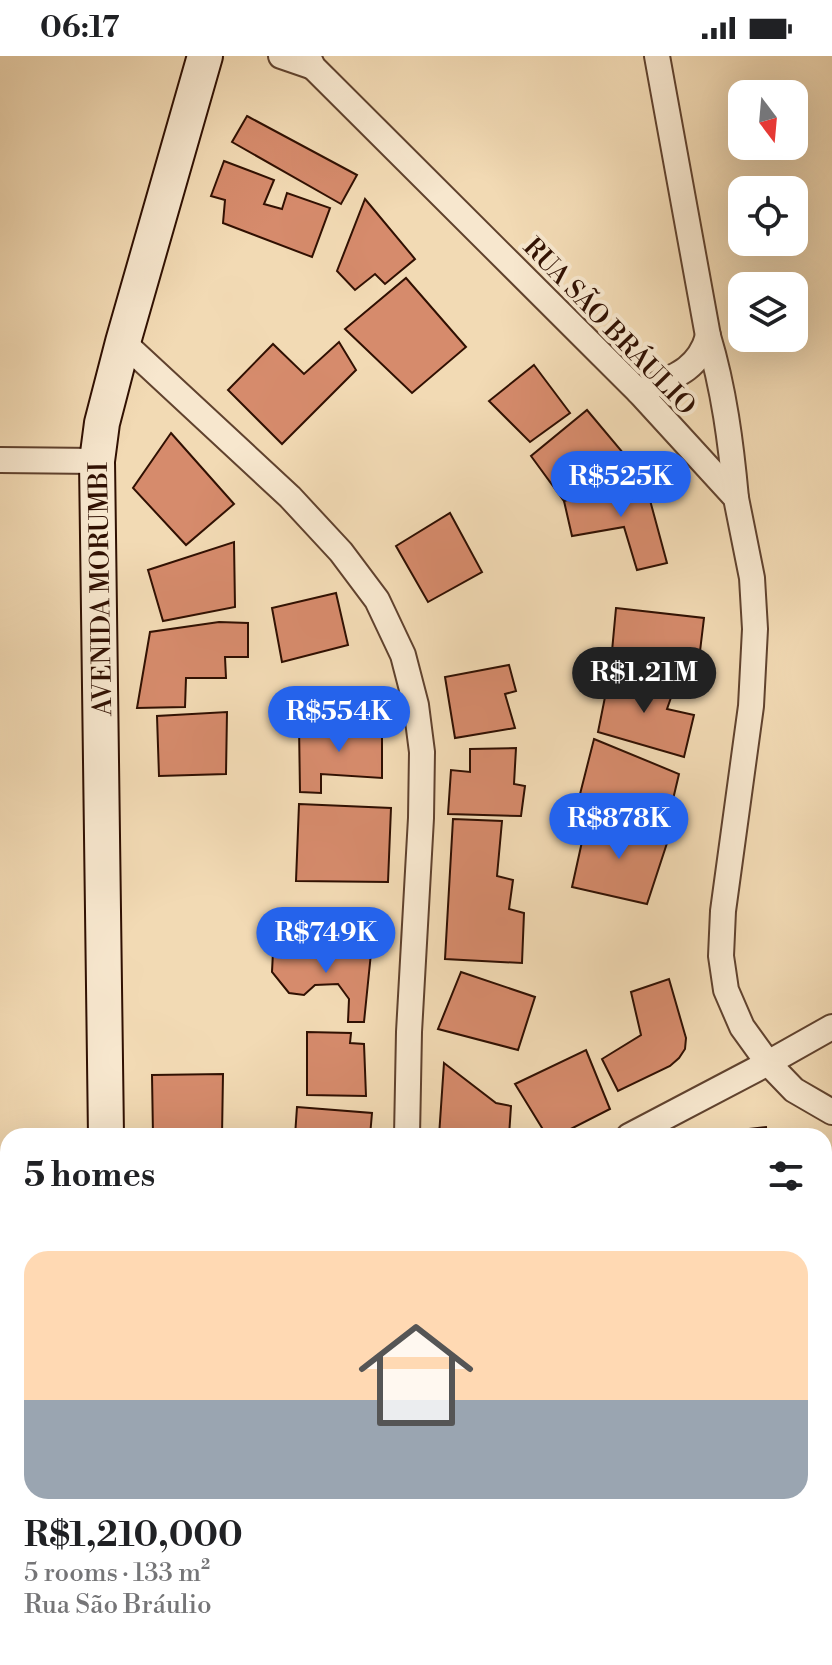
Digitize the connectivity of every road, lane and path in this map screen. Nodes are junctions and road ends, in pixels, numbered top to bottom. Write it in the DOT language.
graph roads {
  1 [pos="205,56"];
  2 [pos="281,56"];
  3 [pos="657,56"];
  4 [pos="311,61"];
  5 [pos="708,336"];
  6 [pos="123,342"];
  7 [pos="639,392"];
  8 [pos="0,460"];
  9 [pos="97,461"];
  10 [pos="736,498"];
  11 [pos="832,1027"];
  12 [pos="768,1063"];
  13 [pos="832,1112"];
  14 [pos="106,1128"];
  15 [pos="407,1128"];
  16 [pos="644,1128"];
  1 -- 6 [label="main road, AVENIDA MORUMBI"];
  2 -- 4 [label="street, RUA SÃO BRÁULIO"];
  3 -- 5 [label="street"];
  4 -- 7 [label="street, RUA SÃO BRÁULIO"];
  5 -- 7 [label="street"];
  5 -- 10 [label="street"];
  6 -- 9 [label="main road, AVENIDA MORUMBI"];
  6 -- 15 [label="street"];
  7 -- 10 [label="street, RUA SÃO BRÁULIO"];
  8 -- 9 [label="street"];
  9 -- 14 [label="main road, AVENIDA MORUMBI"];
  10 -- 12 [label="street"];
  11 -- 12 [label="street"];
  12 -- 13 [label="street"];
  12 -- 16 [label="street"];
}
